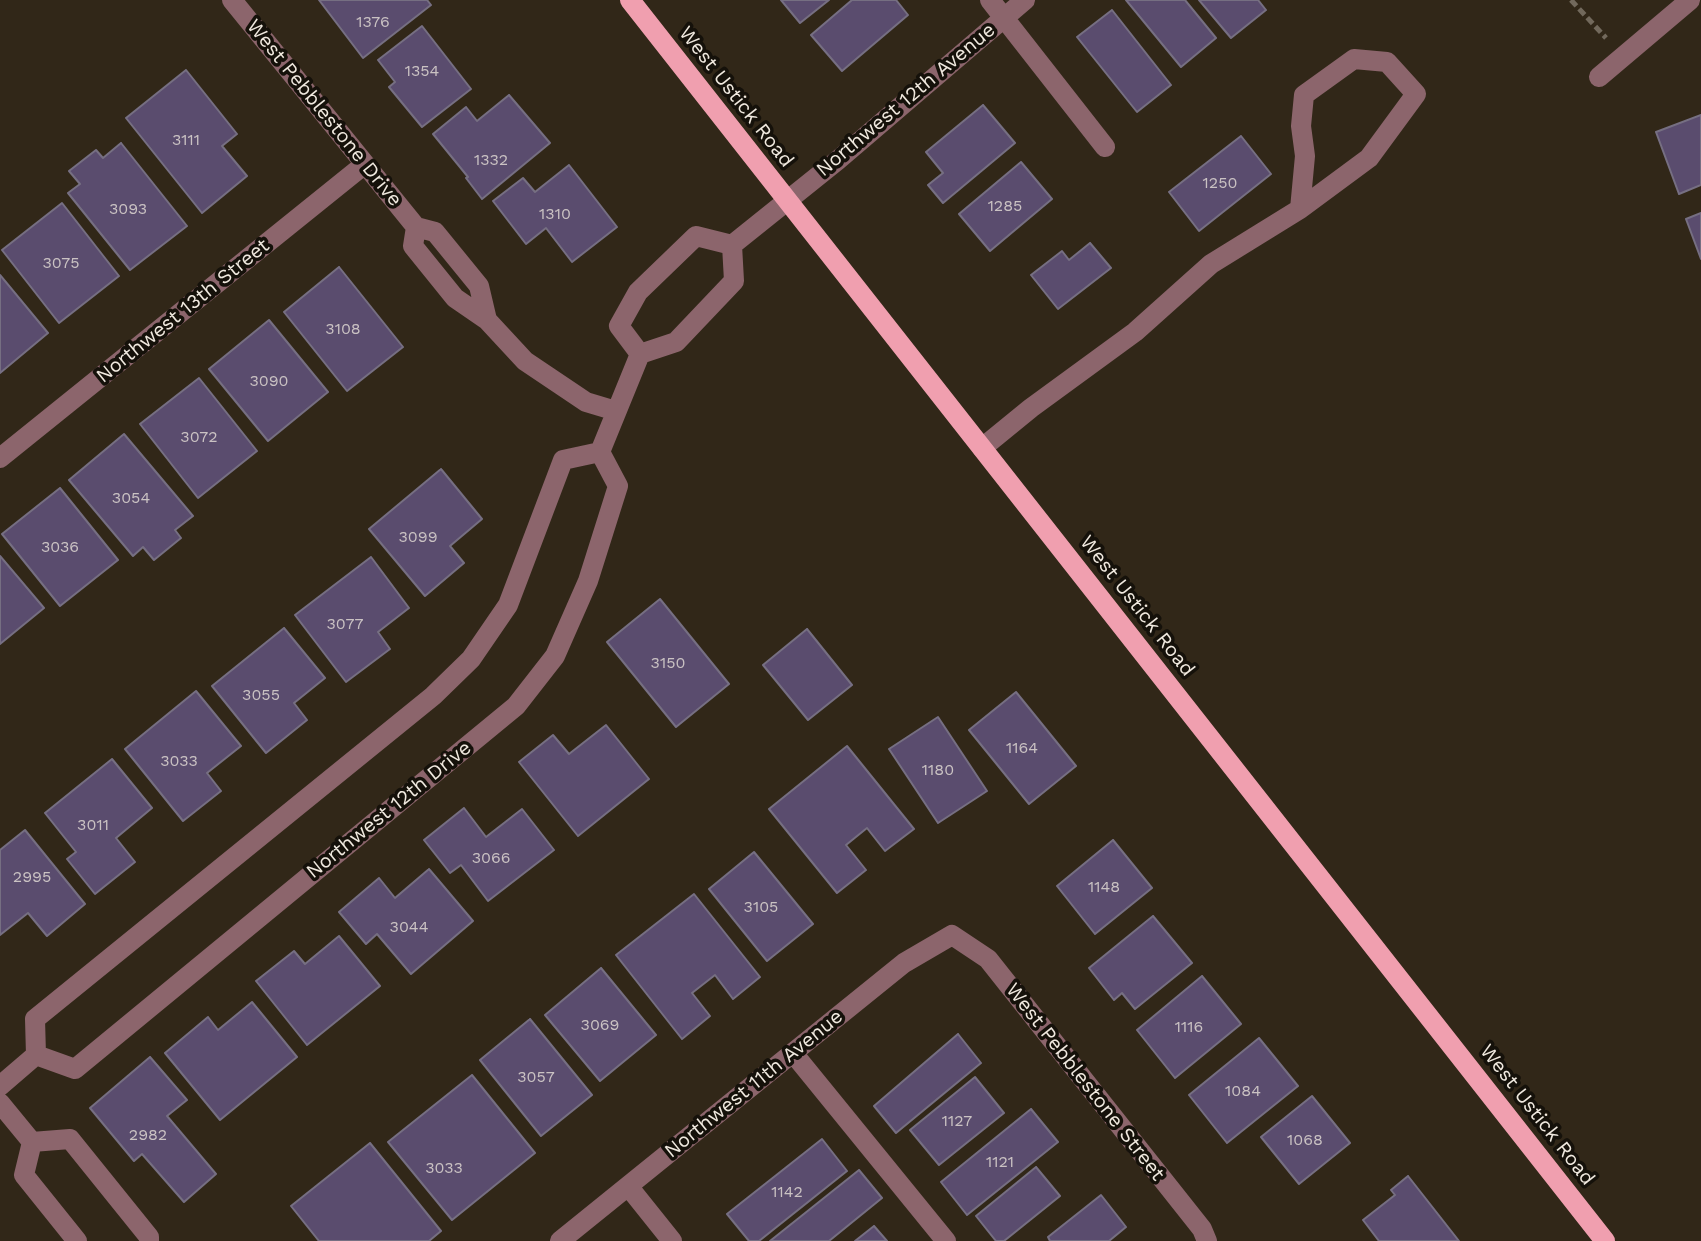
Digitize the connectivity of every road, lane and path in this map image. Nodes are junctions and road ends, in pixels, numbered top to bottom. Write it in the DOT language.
graph roads {
  1 [pos="232,0"];
  2 [pos="630,0"];
  3 [pos="990,0"];
  4 [pos="1025,0"];
  5 [pos="1571,0"];
  6 [pos="1690,0"];
  7 [pos="1003,18"];
  8 [pos="1622,57"];
  9 [pos="1599,77"];
  10 [pos="1105,147"];
  11 [pos="365,164"];
  12 [pos="786,200"];
  13 [pos="1300,209"];
  14 [pos="732,245"];
  15 [pos="640,354"];
  16 [pos="616,411"];
  17 [pos="982,448"];
  18 [pos="600,452"];
  19 [pos="0,458"];
  20 [pos="952,935"];
  21 [pos="793,1053"];
  22 [pos="36,1055"];
  23 [pos="0,1086"];
  24 [pos="0,1103"];
  25 [pos="32,1142"];
  26 [pos="628,1186"];
  27 [pos="77,1241"];
  28 [pos="149,1241"];
  29 [pos="560,1241"];
  30 [pos="672,1241"];
  31 [pos="946,1241"];
  32 [pos="1207,1241"];
  33 [pos="1605,1241"];
  1 -- 11 [label="street, West Pebblestone Drive"];
  2 -- 12 [label="main road, West Ustick Road"];
  3 -- 7 [label="street"];
  4 -- 7 [label="street, Northwest 12th Avenue"];
  5 -- 8 [label="path"];
  6 -- 8 [label="street"];
  7 -- 10 [label="street"];
  7 -- 12 [label="street, Northwest 12th Avenue"];
  8 -- 9 [label="street"];
  11 -- 16 [label="street, West Pebblestone Drive"];
  11 -- 19 [label="street, Northwest 13th Street"];
  12 -- 14 [label="street"];
  12 -- 17 [label="main road, West Ustick Road"];
  13 -- 13 [label="street"];
  13 -- 17 [label="street"];
  14 -- 15 [label="street"];
  14 -- 15 [label="street"];
  15 -- 16 [label="street"];
  16 -- 18 [label="street"];
  17 -- 33 [label="main road, West Ustick Road"];
  18 -- 22 [label="street"];
  18 -- 22 [label="street, Northwest 12th Drive"];
  20 -- 21 [label="street, Northwest 11th Avenue"];
  20 -- 32 [label="street, West Pebblestone Street"];
  21 -- 26 [label="street, Northwest 11th Avenue"];
  21 -- 31 [label="street"];
  22 -- 23 [label="street"];
  24 -- 25 [label="street"];
  25 -- 27 [label="street"];
  25 -- 28 [label="street"];
  26 -- 29 [label="street, Northwest 11th Avenue"];
  26 -- 30 [label="street"];
}
